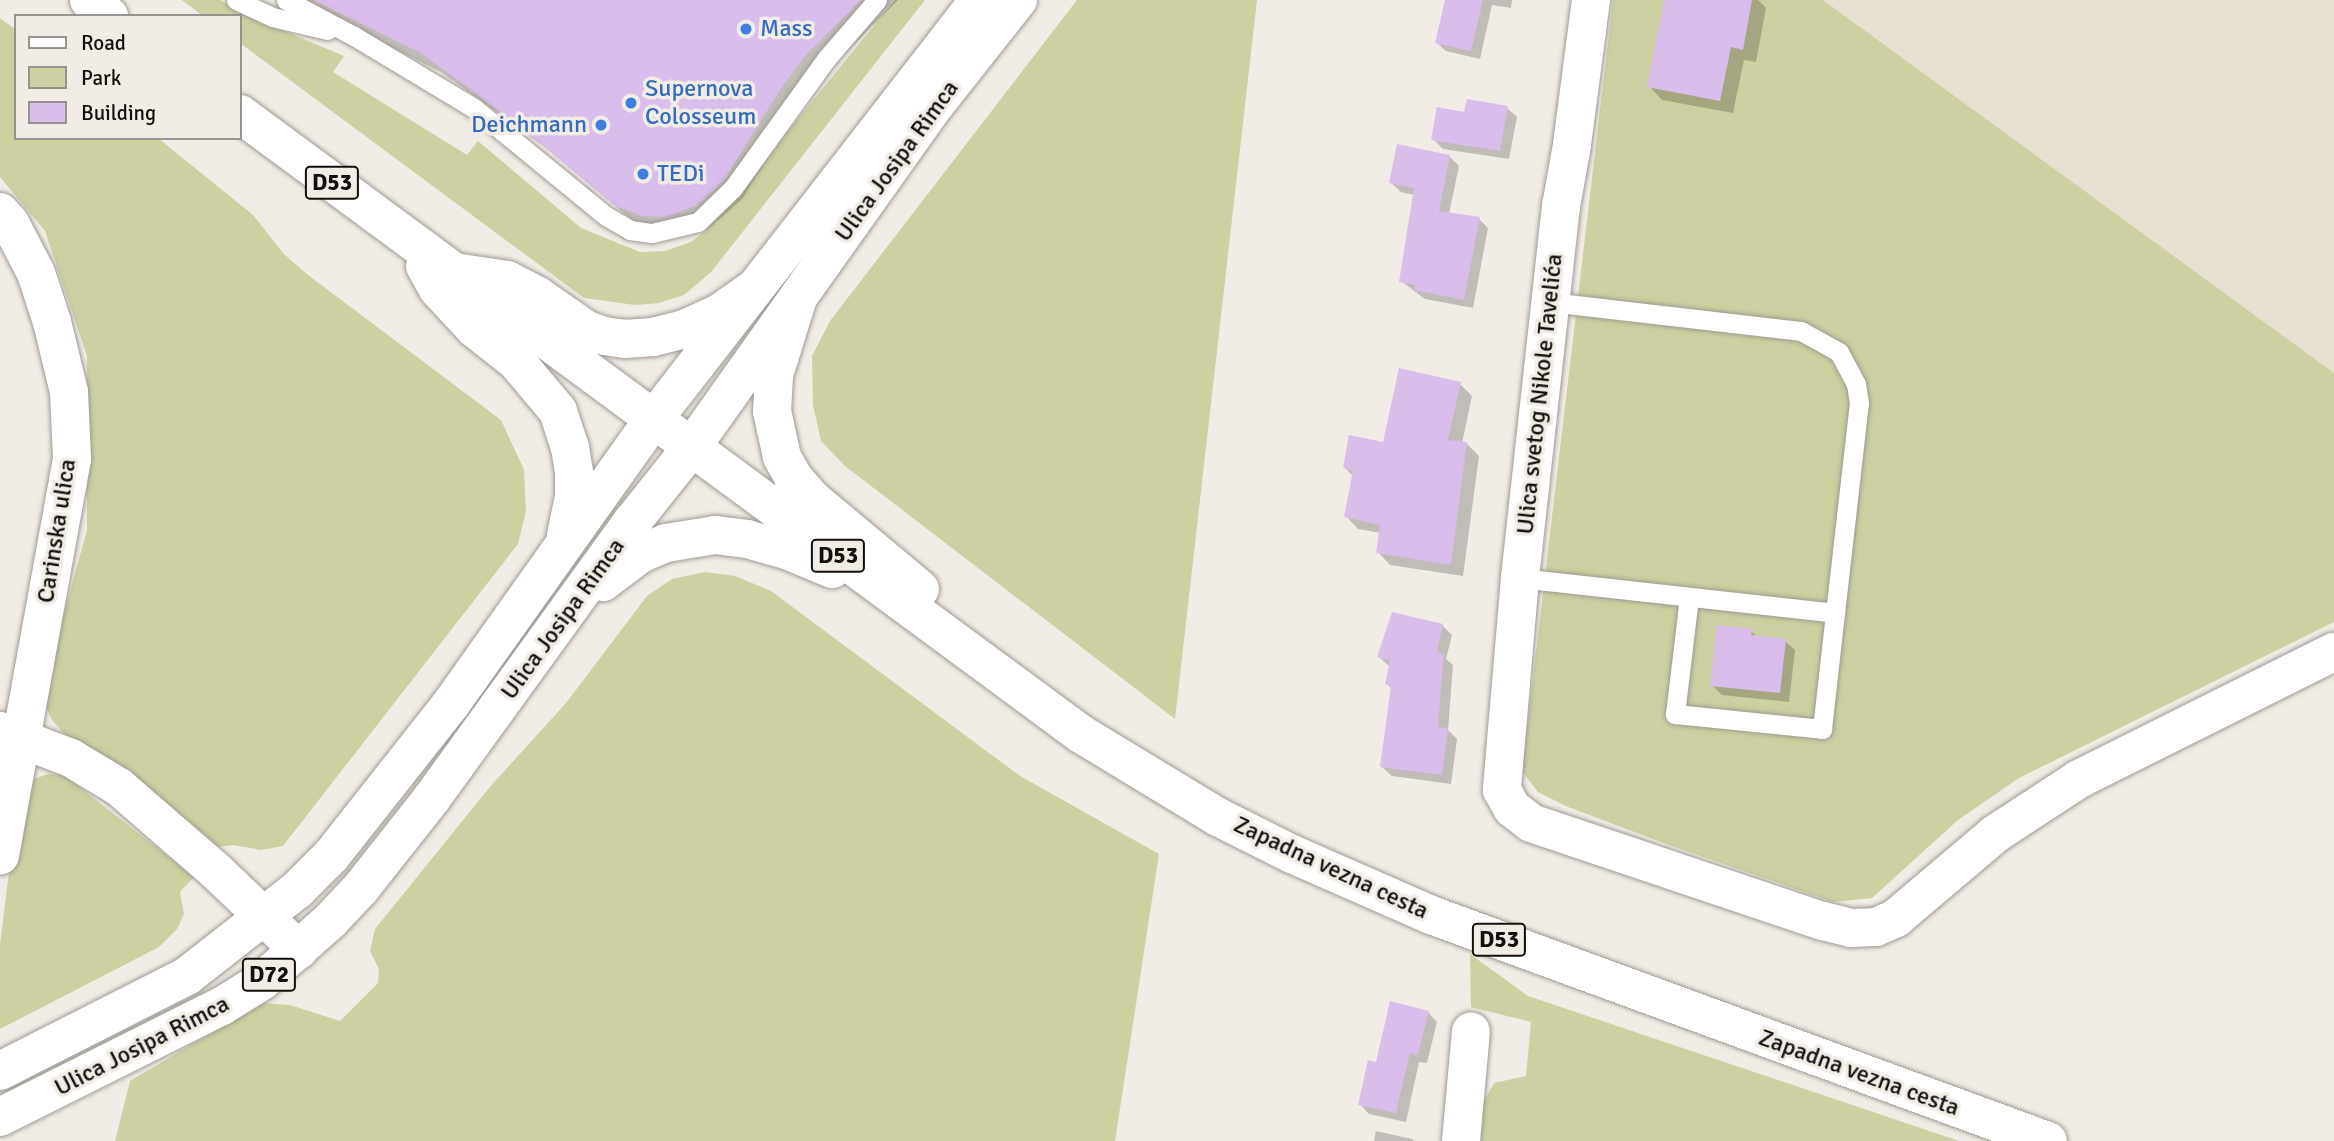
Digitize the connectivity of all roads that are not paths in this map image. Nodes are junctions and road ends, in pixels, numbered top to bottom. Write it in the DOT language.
graph roads {
  1 [pos="89,0"];
  2 [pos="236,0"];
  3 [pos="286,0"];
  4 [pos="877,0"];
  5 [pos="979,0"];
  6 [pos="1018,0"];
  7 [pos="1591,0"];
  8 [pos="106,14"];
  9 [pos="354,36"];
  10 [pos="242,115"];
  11 [pos="0,212"];
  12 [pos="412,242"];
  13 [pos="454,273"];
  14 [pos="752,289"];
  15 [pos="798,298"];
  16 [pos="1551,302"];
  17 [pos="653,420"];
  18 [pos="691,448"];
  19 [pos="565,540"];
  20 [pos="1520,578"];
  21 [pos="885,591"];
  22 [pos="1689,597"];
  23 [pos="566,613"];
  24 [pos="1835,613"];
  25 [pos="2334,652"];
  26 [pos="985,665"];
  27 [pos="10,734"];
  28 [pos="0,856"];
  29 [pos="263,919"];
  30 [pos="299,950"];
  31 [pos="1471,1031"];
  32 [pos="0,1071"];
  33 [pos="0,1117"];
  34 [pos="1461,1141"];
  35 [pos="2048,1141"];
  1 -- 8 [label="main road"];
  2 -- 9 [label="lane"];
  3 -- 9 [label="lane"];
  4 -- 9 [label="lane"];
  5 -- 14 [label="main road, Ulica Josipa Rimca"];
  6 -- 15 [label="main road, Ulica Josipa Rimca"];
  7 -- 16 [label="main road, Ulica svetog Nikole Tavelića"];
  10 -- 12 [label="main road, D53"];
  11 -- 27 [label="main road, Carinska ulica"];
  12 -- 13 [label="main road, D53"];
  12 -- 19 [label="main road"];
  13 -- 14 [label="main road"];
  13 -- 17 [label="main road, D53"];
  14 -- 17 [label="main road, Ulica Josipa Rimca"];
  15 -- 18 [label="main road, Ulica Josipa Rimca"];
  15 -- 26 [label="main road"];
  16 -- 20 [label="main road, Ulica svetog Nikole Tavelića"];
  16 -- 24 [label="lane"];
  17 -- 18 [label="main road, D53"];
  17 -- 19 [label="main road, Ulica Josipa Rimca / D72"];
  18 -- 21 [label="main road, Zapadna vezna cesta / D53"];
  18 -- 23 [label="main road, Ulica Josipa Rimca / D72"];
  19 -- 29 [label="main road, Ulica Josipa Rimca / D72"];
  20 -- 22 [label="lane"];
  20 -- 25 [label="main road, Ulica svetog Nikole Tavelića"];
  21 -- 23 [label="main road"];
  21 -- 26 [label="main road, Zapadna vezna cesta / D53"];
  22 -- 24 [label="lane"];
  22 -- 24 [label="lane"];
  23 -- 30 [label="main road, Ulica Josipa Rimca / D72"];
  26 -- 35 [label="main road, Zapadna vezna cesta / D53"];
  27 -- 28 [label="main road, Carinska ulica"];
  27 -- 29 [label="main road"];
  29 -- 30 [label="main road"];
  29 -- 32 [label="main road, Ulica Josipa Rimca / D72"];
  30 -- 33 [label="main road, Ulica Josipa Rimca / D72"];
  31 -- 34 [label="main road"];
}
